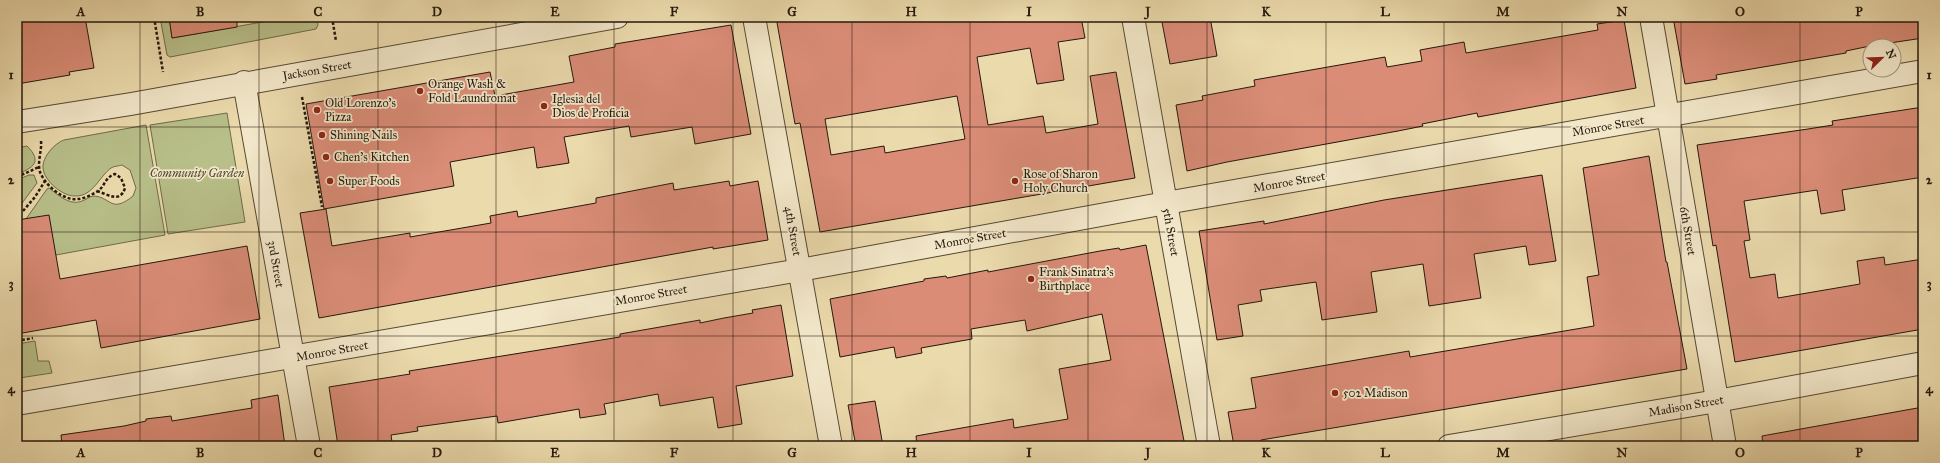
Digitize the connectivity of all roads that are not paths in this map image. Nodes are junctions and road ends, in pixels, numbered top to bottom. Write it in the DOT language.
graph roads {
  1 [pos="617,17"];
  2 [pos="754,17"];
  3 [pos="1133,17"];
  4 [pos="1651,17"];
  5 [pos="1923,72"];
  6 [pos="244,82"];
  7 [pos="1668,116"];
  8 [pos="17,122"];
  9 [pos="1166,203"];
  10 [pos="800,270"];
  11 [pos="293,358"];
  12 [pos="1923,363"];
  13 [pos="1717,401"];
  14 [pos="17,404"];
  15 [pos="309,446"];
  16 [pos="831,446"];
  17 [pos="1209,446"];
  18 [pos="1449,446"];
  19 [pos="1725,446"];
  1 -- 6 [label="street, Jackson Street"];
  2 -- 10 [label="street, 4th Street"];
  3 -- 9 [label="street, 5th Street"];
  4 -- 7 [label="street, 6th Street"];
  5 -- 7 [label="street, Monroe Street"];
  6 -- 8 [label="street, Jackson Street"];
  6 -- 11 [label="street, 3rd Street"];
  7 -- 9 [label="street, Monroe Street"];
  7 -- 13 [label="street, 6th Street"];
  9 -- 10 [label="street, Monroe Street"];
  9 -- 17 [label="street, 5th Street"];
  10 -- 11 [label="street, Monroe Street"];
  10 -- 16 [label="street, 4th Street"];
  11 -- 14 [label="street, Monroe Street"];
  11 -- 15 [label="street, 3rd Street"];
  12 -- 13 [label="street, Madison Street"];
  13 -- 18 [label="street, Madison Street"];
  13 -- 19 [label="street, 6th Street"];
}
